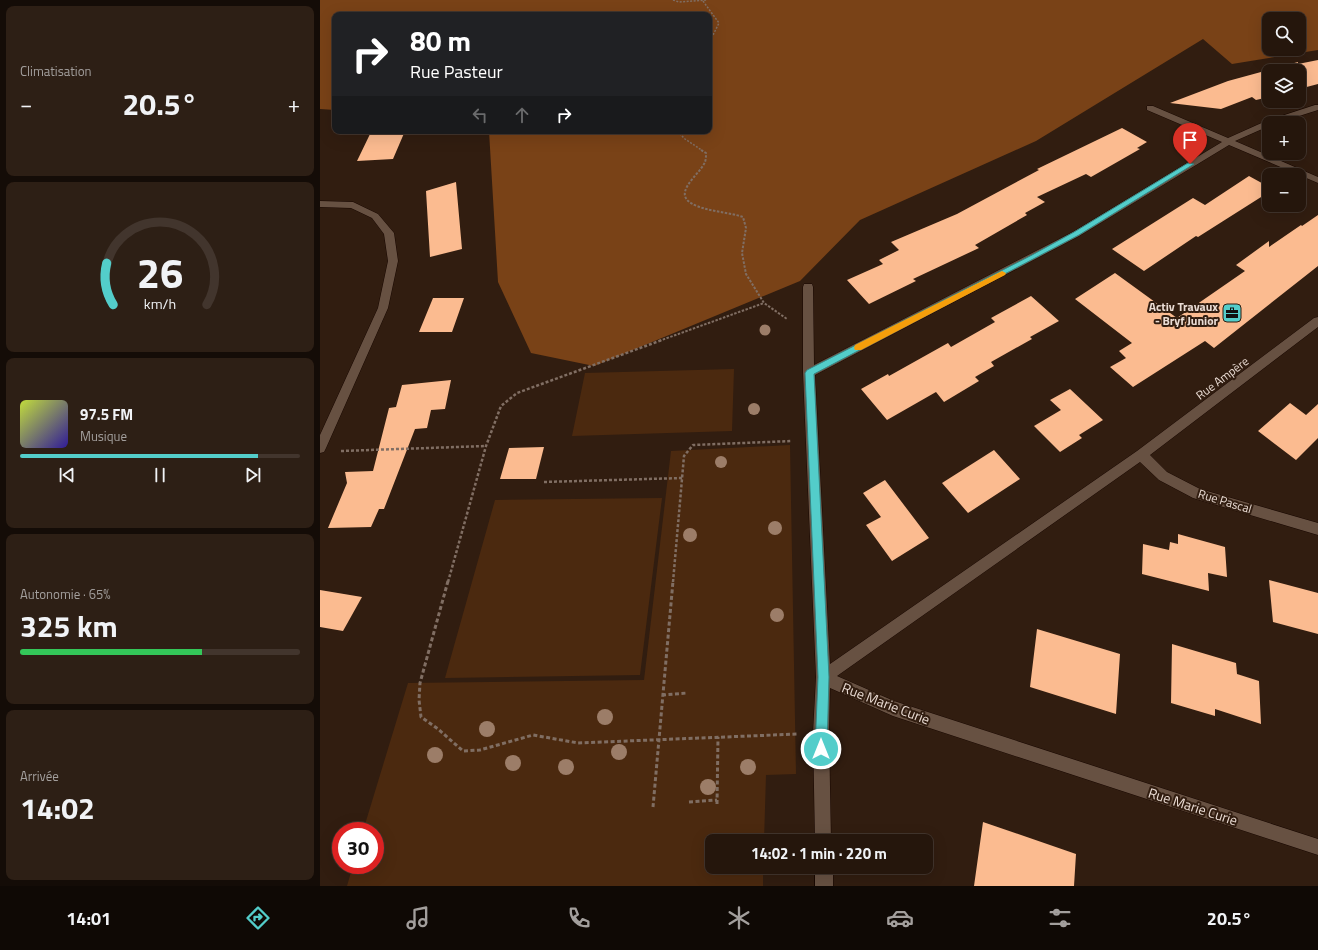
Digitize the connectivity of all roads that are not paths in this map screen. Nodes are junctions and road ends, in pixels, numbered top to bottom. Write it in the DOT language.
graph roads {
  1 [pos="1318,106"];
  2 [pos="1150,108"];
  3 [pos="1289,116"];
  4 [pos="1262,126"];
  5 [pos="1229,141"];
  6 [pos="1318,180"];
  7 [pos="320,204"];
  8 [pos="808,287"];
  9 [pos="1318,321"];
  10 [pos="810,373"];
  11 [pos="320,448"];
  12 [pos="1141,455"];
  13 [pos="1318,529"];
  14 [pos="824,677"];
  15 [pos="823,834"];
  16 [pos="1318,846"];
  17 [pos="824,874"];
  18 [pos="824,886"];
  1 -- 3 [label="street"];
  2 -- 5 [label="street"];
  4 -- 5 [label="street"];
  5 -- 6 [label="street"];
  5 -- 10 [label="street"];
  7 -- 11 [label="street"];
  8 -- 10 [label="street"];
  9 -- 12 [label="street, Rue Ampère"];
  10 -- 14 [label="street"];
  12 -- 13 [label="street, Rue Pascal"];
  12 -- 14 [label="street, Rue Marie Curie"];
  14 -- 15 [label="street"];
  14 -- 16 [label="street, Rue Marie Curie"];
  17 -- 18 [label="street"];
}
